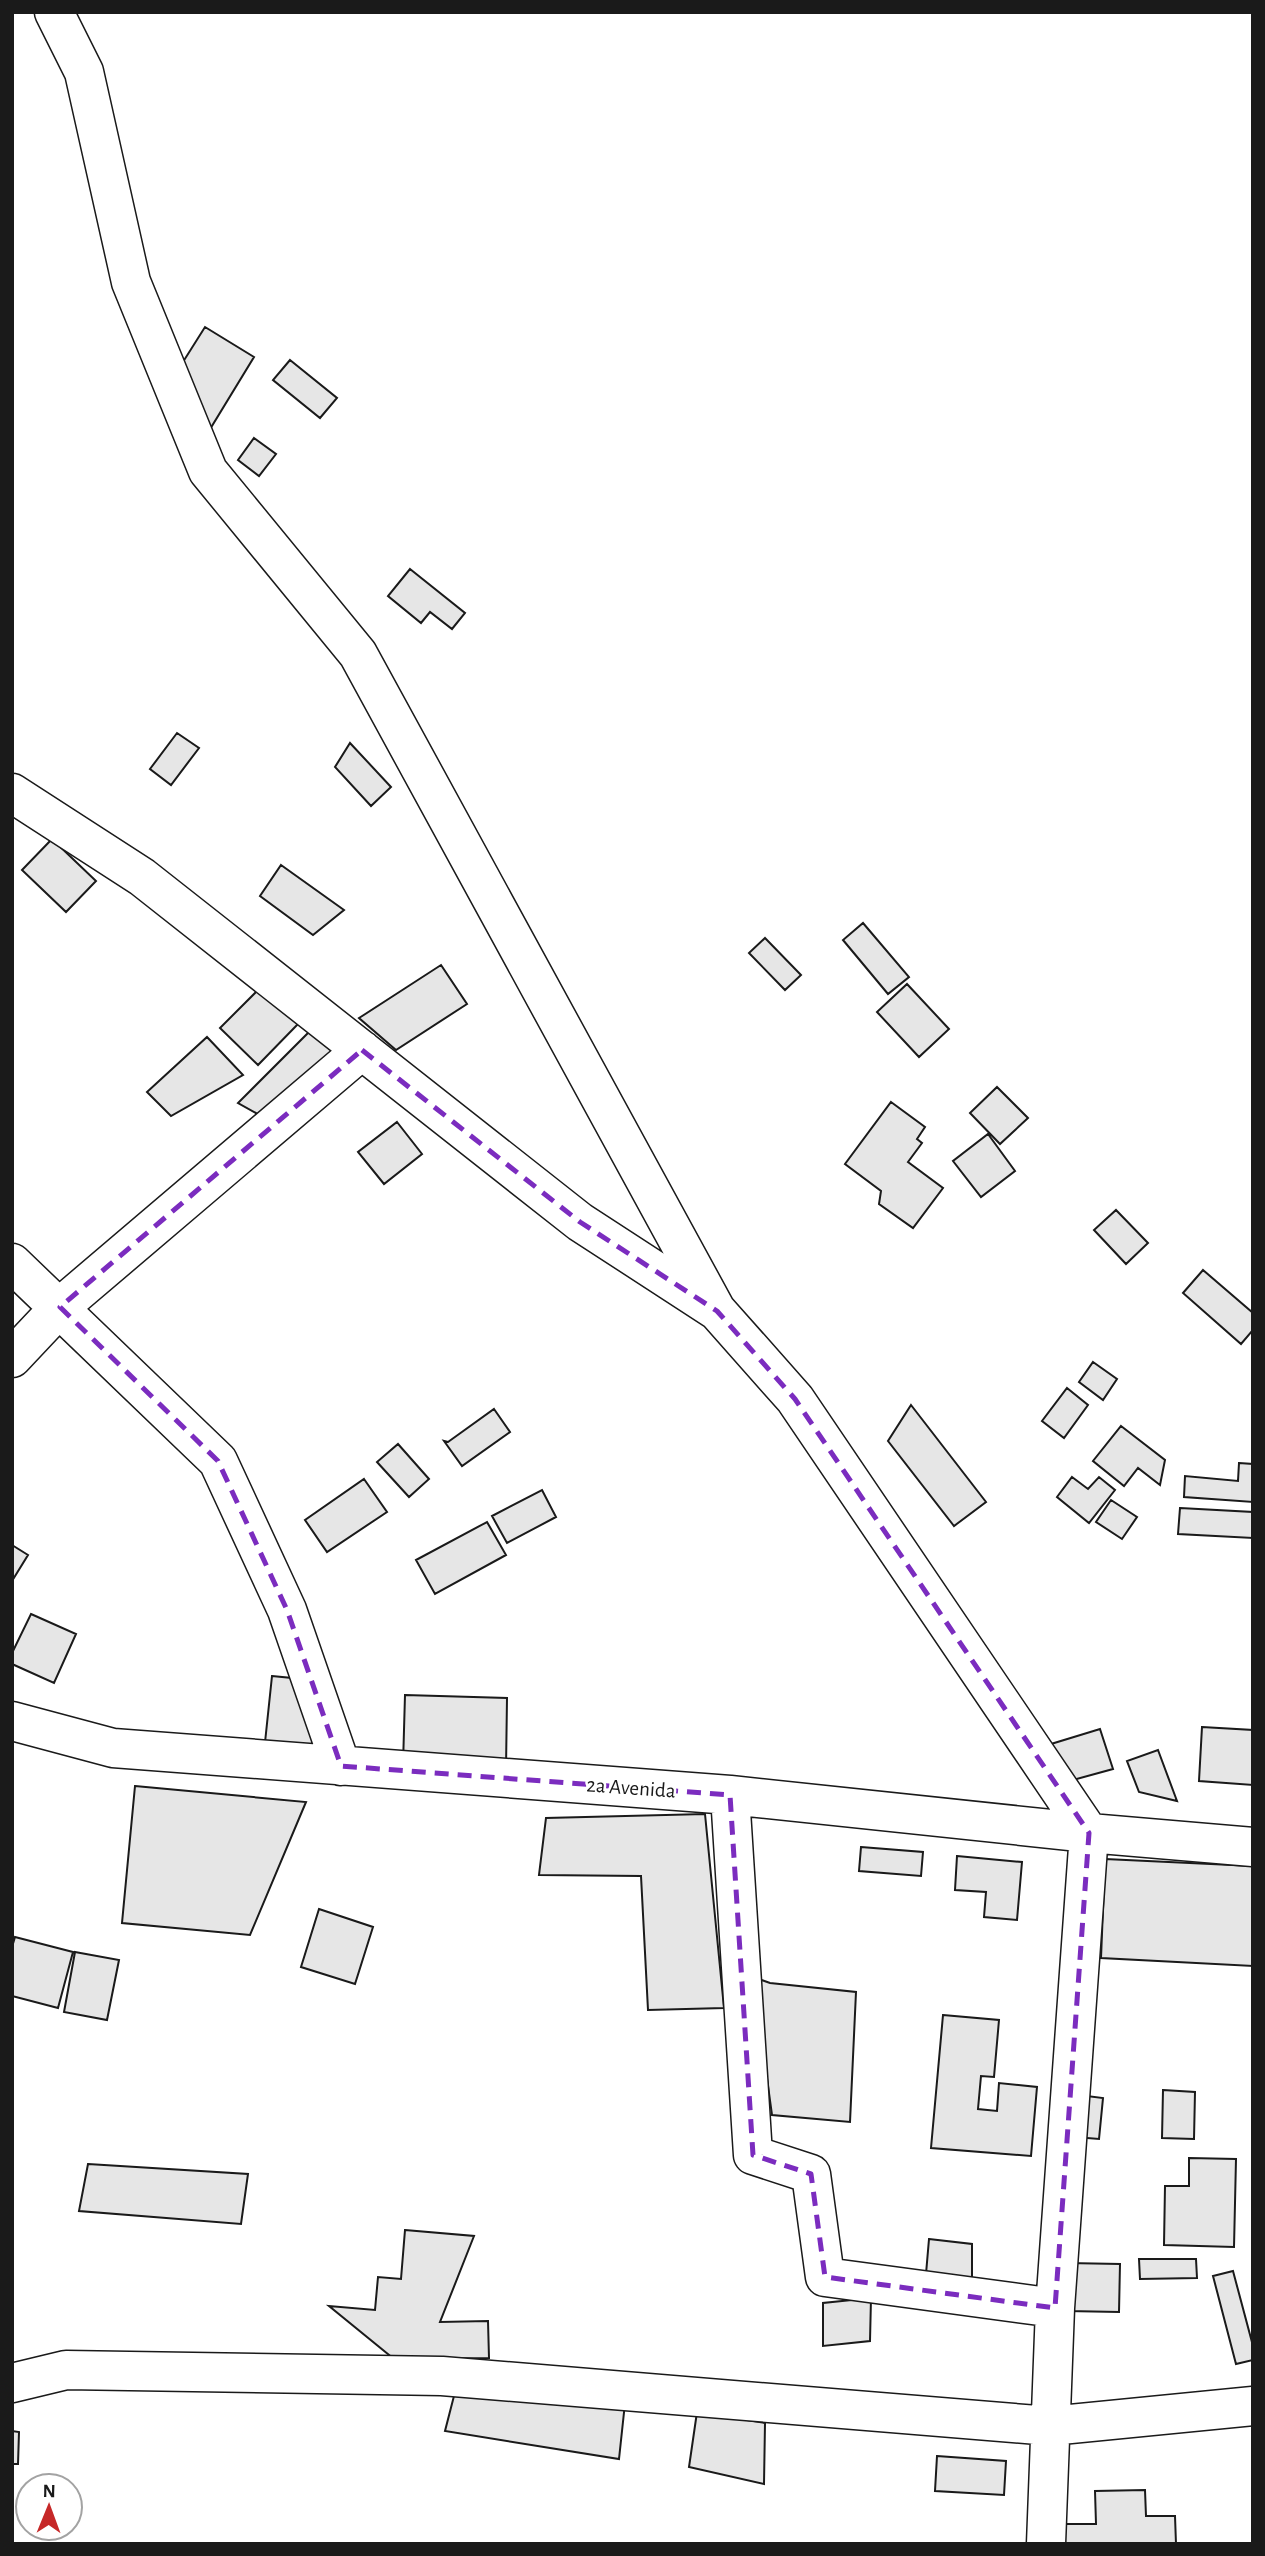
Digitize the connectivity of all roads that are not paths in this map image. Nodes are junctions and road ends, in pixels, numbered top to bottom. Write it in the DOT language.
graph roads {
  1 [pos="54,12"];
  2 [pos="12,793"];
  3 [pos="362,1050"];
  4 [pos="12,1263"];
  5 [pos="60,1307"];
  6 [pos="717,1311"];
  7 [pos="12,1358"];
  8 [pos="12,1721"];
  9 [pos="341,1766"];
  10 [pos="730,1795"];
  11 [pos="1089,1833"];
  12 [pos="1253,1847"];
  13 [pos="1055,2308"];
  14 [pos="12,2383"];
  15 [pos="1253,2406"];
  16 [pos="1050,2426"];
  17 [pos="1046,2544"];
  1 -- 6 [label="street"];
  2 -- 3 [label="street"];
  3 -- 5 [label="street"];
  3 -- 6 [label="street"];
  4 -- 5 [label="street"];
  5 -- 7 [label="street"];
  5 -- 9 [label="street"];
  6 -- 11 [label="street"];
  8 -- 9 [label="street, 2a Avenida"];
  9 -- 10 [label="street, 2a Avenida"];
  10 -- 11 [label="street, 2a Avenida"];
  10 -- 13 [label="street"];
  11 -- 12 [label="street, 2a Avenida"];
  11 -- 13 [label="street"];
  13 -- 16 [label="street"];
  14 -- 16 [label="street"];
  15 -- 16 [label="street"];
  16 -- 17 [label="street"];
}
